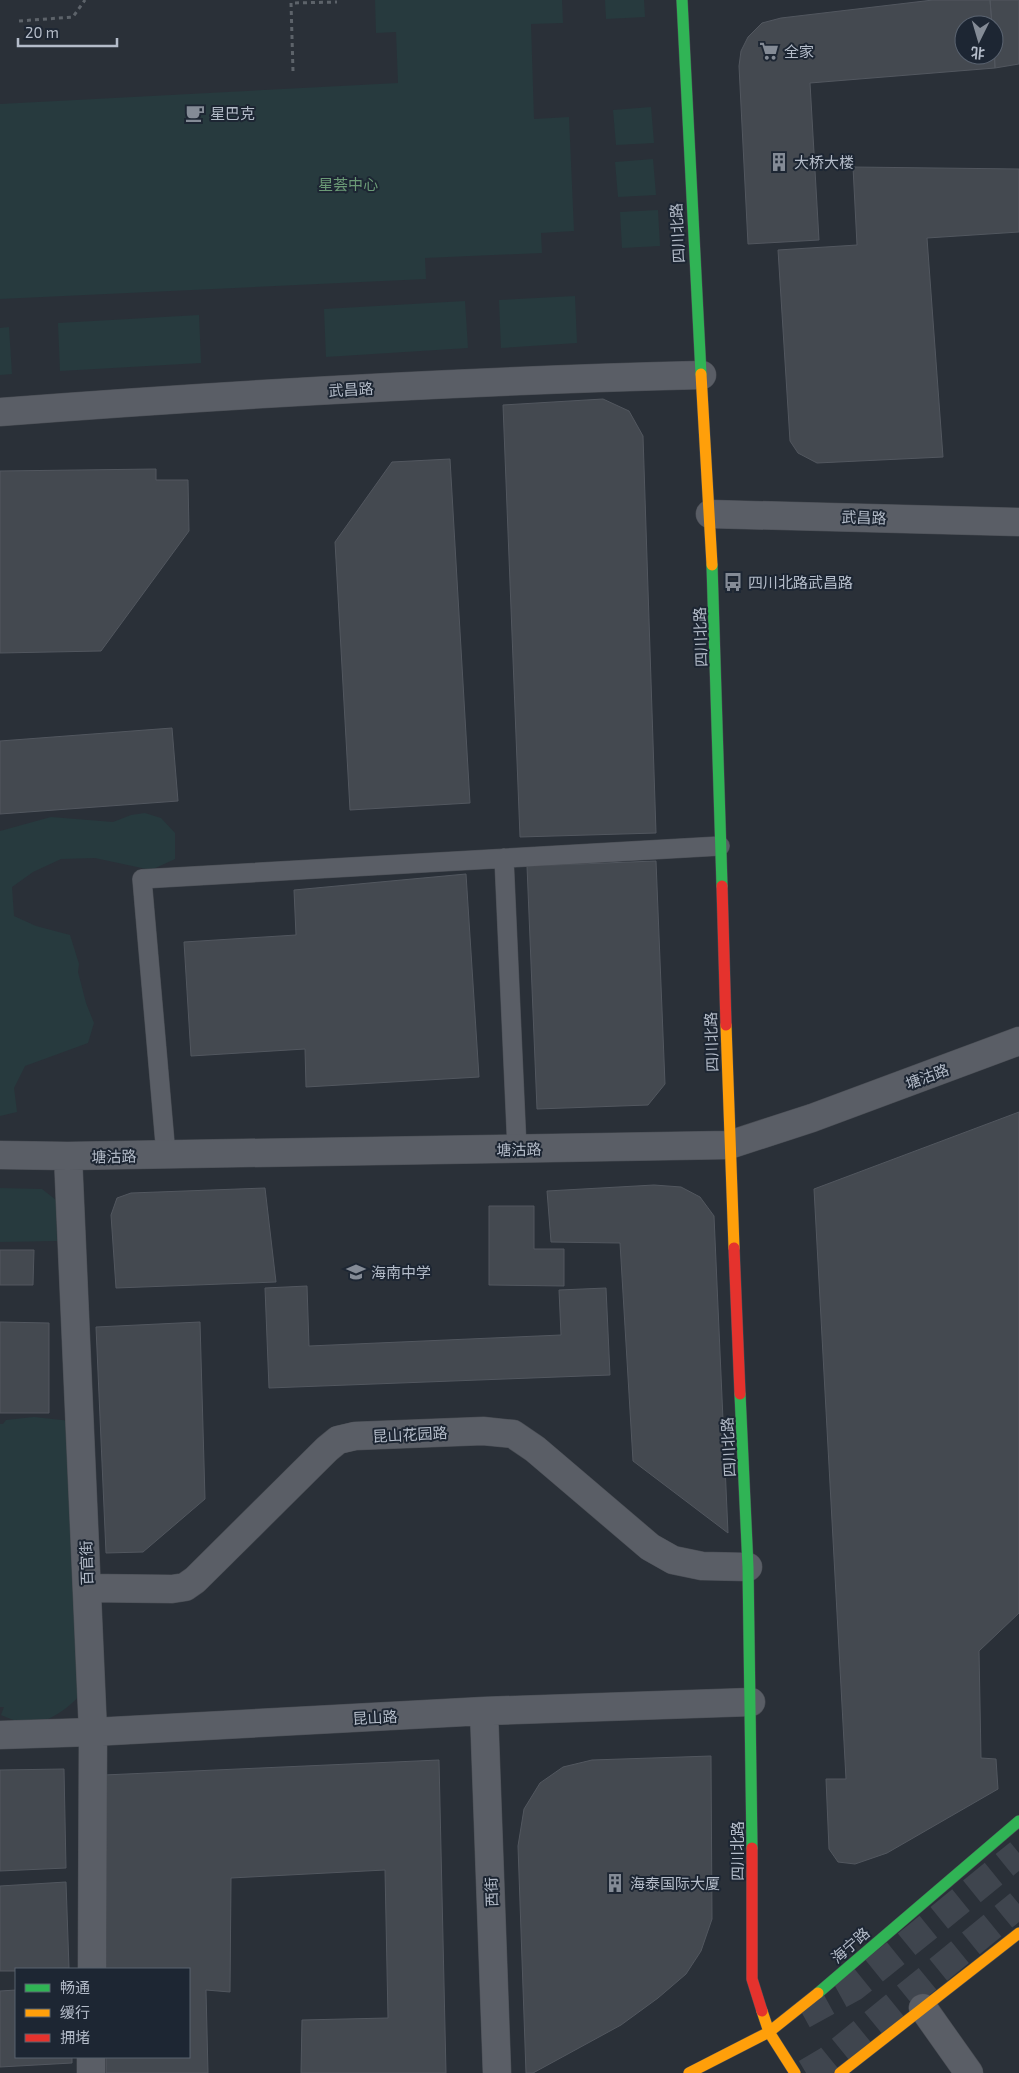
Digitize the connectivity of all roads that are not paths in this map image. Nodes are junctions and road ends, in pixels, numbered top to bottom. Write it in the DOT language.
graph roads {
  1 [pos="682,0"];
  2 [pos="702,375"];
  3 [pos="0,412"];
  4 [pos="710,514"];
  5 [pos="1019,522"];
  6 [pos="720,846"];
  7 [pos="504,858"];
  8 [pos="1019,1041"];
  9 [pos="729,1145"];
  10 [pos="517,1149"];
  11 [pos="0,1155"];
  12 [pos="166,1155"];
  13 [pos="68,1156"];
  14 [pos="748,1566"];
  15 [pos="87,1588"];
  16 [pos="751,1702"];
  17 [pos="484,1711"];
  18 [pos="93,1732"];
  19 [pos="0,1735"];
  20 [pos="1019,1822"];
  21 [pos="1019,1933"];
  22 [pos="92,1968"];
  23 [pos="923,2008"];
  24 [pos="769,2032"];
  25 [pos="92,2058"];
  26 [pos="91,2073"];
  27 [pos="497,2073"];
  28 [pos="689,2073"];
  29 [pos="795,2073"];
  30 [pos="840,2073"];
  31 [pos="969,2073"];
  1 -- 2 [label="main road, 四川北路"];
  2 -- 3 [label="street, 武昌路"];
  2 -- 4 [label="main road, 四川北路"];
  4 -- 5 [label="street, 武昌路"];
  4 -- 6 [label="main road, 四川北路"];
  6 -- 7 [label="lane"];
  6 -- 9 [label="main road, 四川北路"];
  7 -- 10 [label="lane"];
  7 -- 12 [label="lane"];
  8 -- 9 [label="street, 塘沽路"];
  9 -- 10 [label="street, 塘沽路"];
  9 -- 14 [label="main road, 四川北路"];
  10 -- 12 [label="street, 塘沽路"];
  11 -- 13 [label="street, 塘沽路"];
  12 -- 13 [label="street, 塘沽路"];
  13 -- 15 [label="street, 百官街"];
  14 -- 15 [label="street, 昆山花园路"];
  14 -- 16 [label="main road, 四川北路"];
  15 -- 18 [label="street, 百官街"];
  16 -- 17 [label="street, 昆山路"];
  16 -- 24 [label="main road, 四川北路"];
  17 -- 18 [label="street, 昆山路"];
  17 -- 27 [label="street, 西街"];
  18 -- 19 [label="street, 昆山路"];
  18 -- 22 [label="street, 百官街"];
  20 -- 24 [label="main road, 海宁路"];
  21 -- 23 [label="main road"];
  23 -- 30 [label="main road"];
  23 -- 31 [label="street"];
  24 -- 28 [label="main road, 海宁路"];
  24 -- 29 [label="main road, 四川北路"];
  25 -- 26 [label="street"];
}
